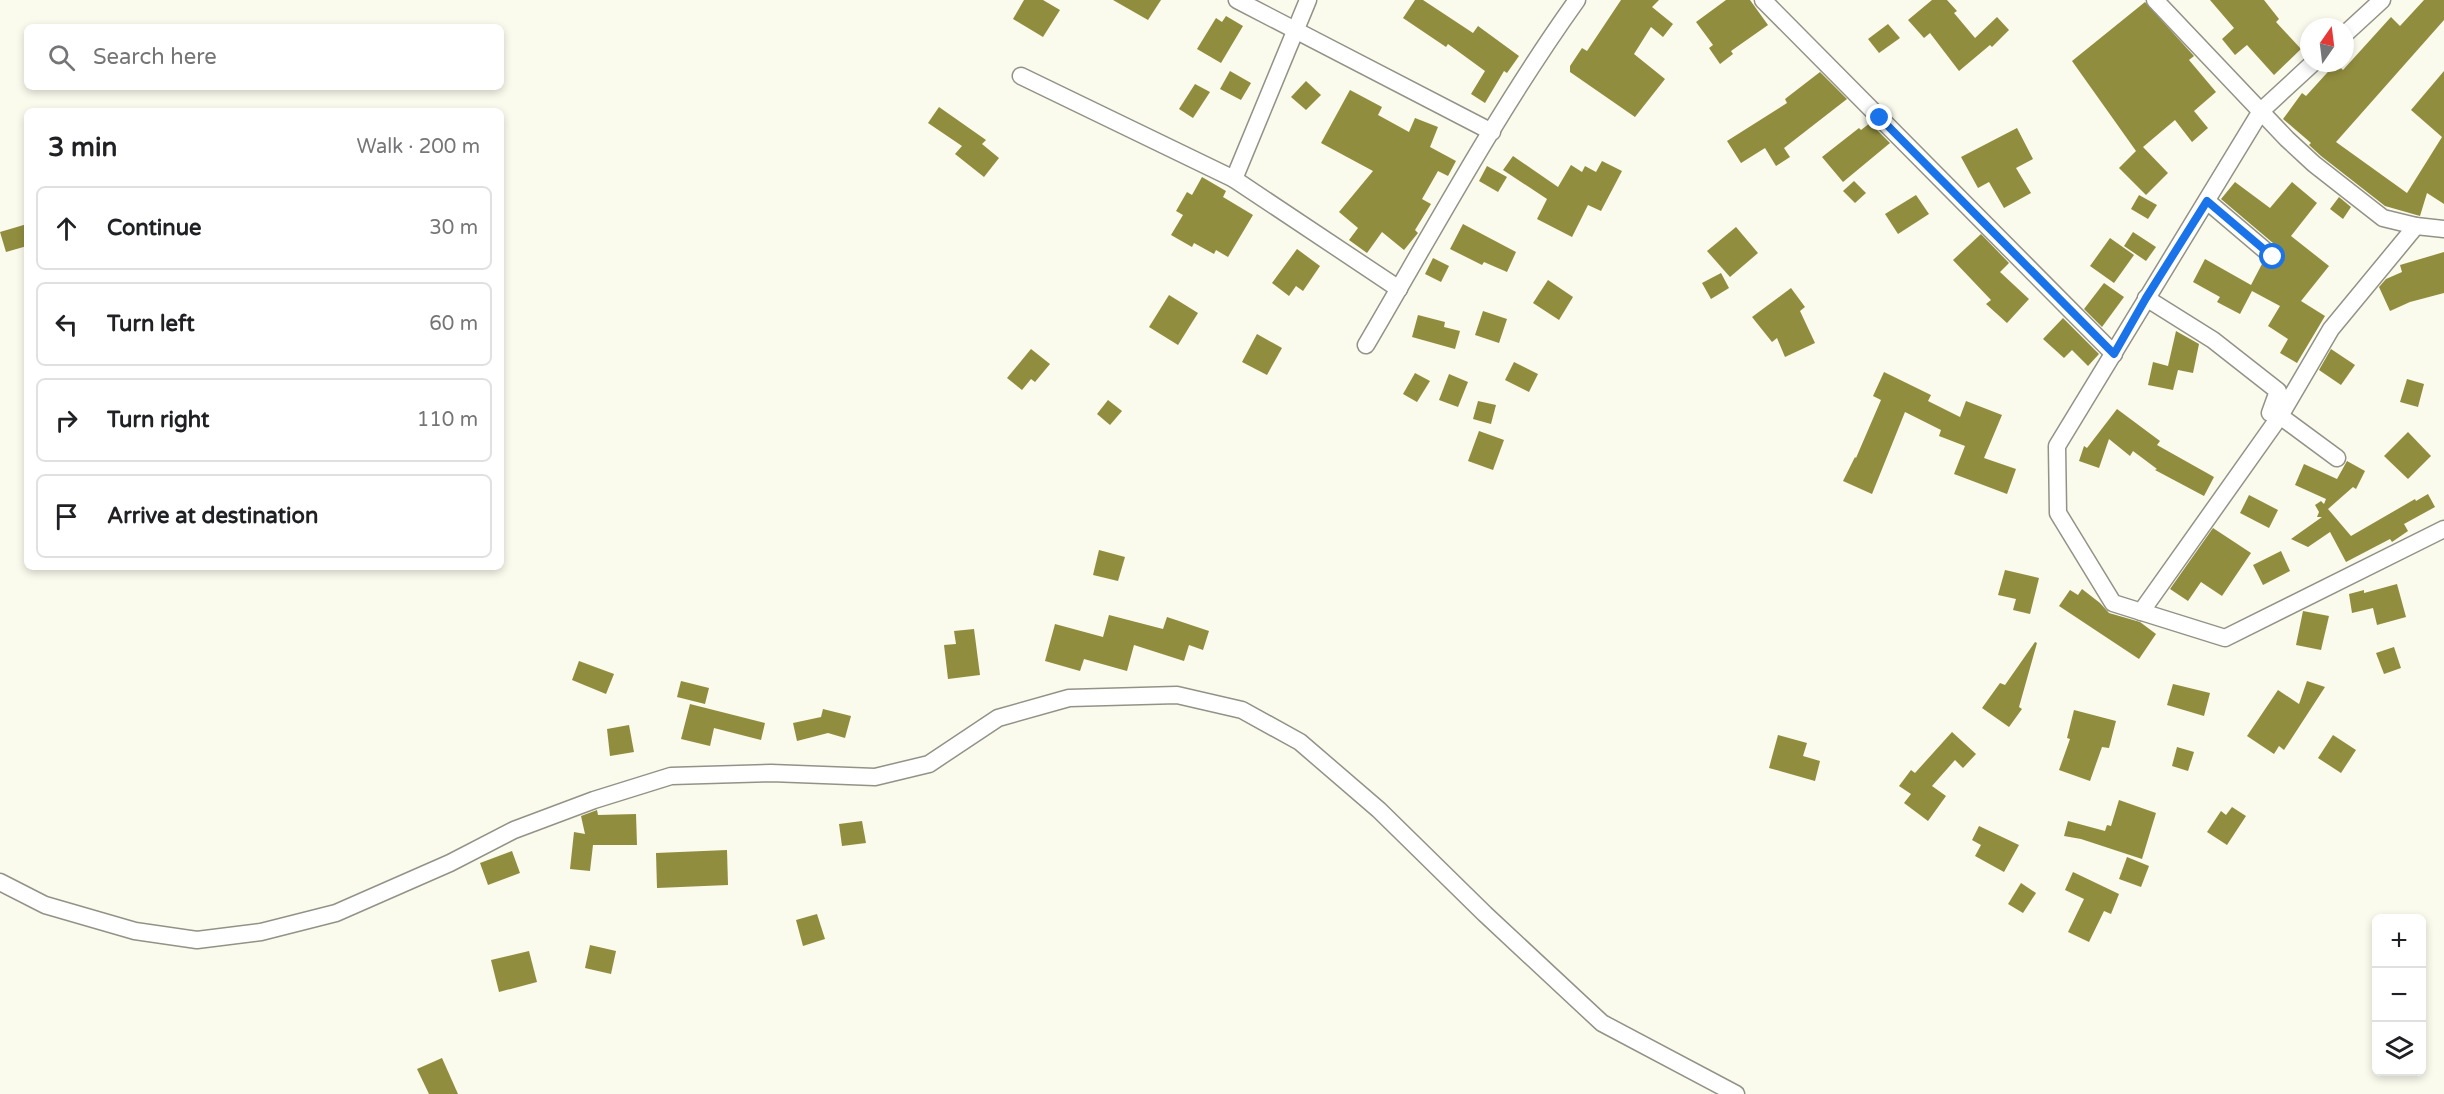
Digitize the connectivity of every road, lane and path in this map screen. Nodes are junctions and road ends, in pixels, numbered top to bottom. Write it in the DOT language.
graph roads {
  1 [pos="1237,0"];
  2 [pos="1308,0"];
  3 [pos="1578,0"];
  4 [pos="1763,0"];
  5 [pos="2155,0"];
  6 [pos="2382,0"];
  7 [pos="2354,26"];
  8 [pos="1295,29"];
  9 [pos="2303,72"];
  10 [pos="1021,76"];
  11 [pos="2261,111"];
  12 [pos="1492,132"];
  13 [pos="1234,179"];
  14 [pos="2207,201"];
  15 [pos="2416,226"];
  16 [pos="2444,229"];
  17 [pos="2273,257"];
  18 [pos="1399,289"];
  19 [pos="2146,298"];
  20 [pos="1366,345"];
  21 [pos="2114,354"];
  22 [pos="2280,416"];
  23 [pos="2337,458"];
  24 [pos="2444,529"];
  25 [pos="2141,612"];
  26 [pos="0,882"];
  27 [pos="1736,1094"];
  1 -- 8 [label="street"];
  2 -- 8 [label="street"];
  3 -- 12 [label="street"];
  4 -- 21 [label="street"];
  5 -- 11 [label="street"];
  6 -- 7 [label="street"];
  8 -- 12 [label="street"];
  8 -- 13 [label="street"];
  9 -- 11 [label="street"];
  10 -- 13 [label="street"];
  11 -- 14 [label="street"];
  11 -- 15 [label="street"];
  12 -- 18 [label="street"];
  13 -- 18 [label="street"];
  14 -- 17 [label="street"];
  14 -- 19 [label="street"];
  15 -- 16 [label="street"];
  15 -- 22 [label="street"];
  18 -- 20 [label="street"];
  19 -- 21 [label="street"];
  19 -- 22 [label="street"];
  21 -- 25 [label="street"];
  22 -- 23 [label="street"];
  22 -- 25 [label="street"];
  24 -- 25 [label="street"];
  26 -- 27 [label="street"];
}
